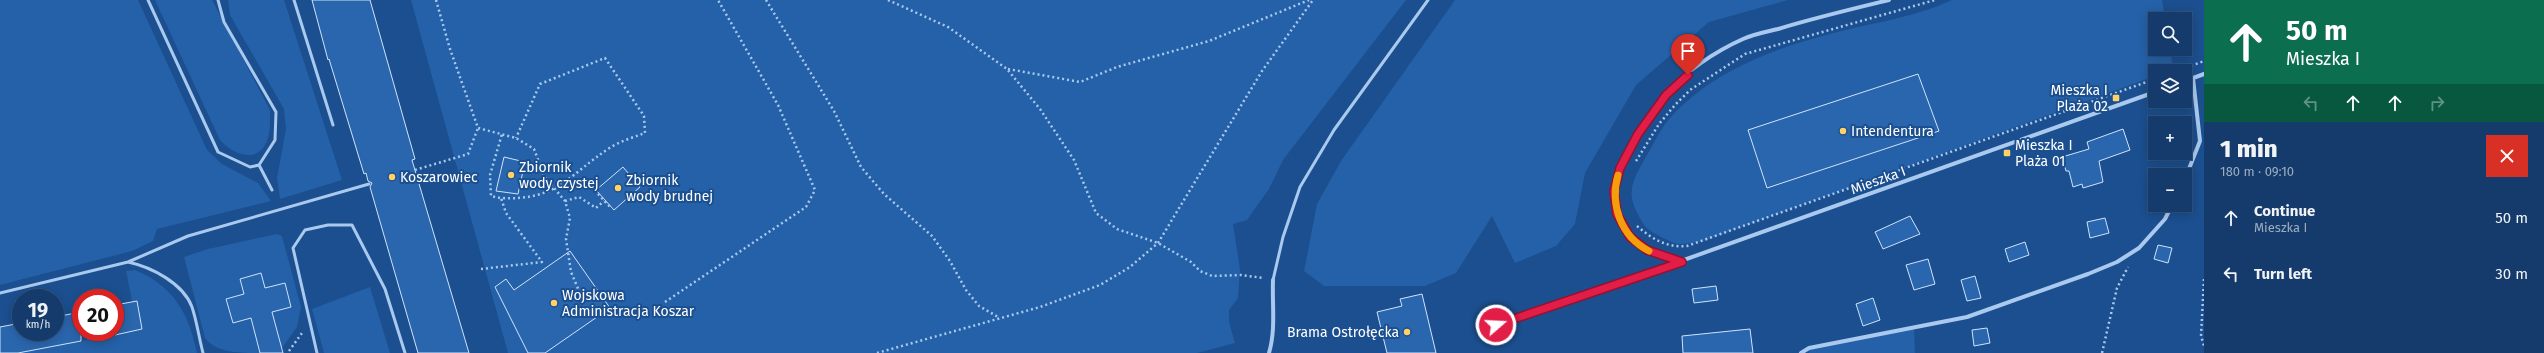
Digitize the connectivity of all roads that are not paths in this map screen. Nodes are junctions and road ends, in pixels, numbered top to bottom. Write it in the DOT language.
graph roads {
  1 [pos="148,0"];
  2 [pos="218,0"];
  3 [pos="294,0"];
  4 [pos="1428,0"];
  5 [pos="1889,0"];
  6 [pos="2204,74"];
  7 [pos="2193,78"];
  8 [pos="2148,95"];
  9 [pos="334,125"];
  10 [pos="259,165"];
  11 [pos="2189,168"];
  12 [pos="369,184"];
  13 [pos="272,190"];
  14 [pos="2168,212"];
  15 [pos="128,262"];
  16 [pos="1682,262"];
  17 [pos="1273,280"];
  18 [pos="1608,286"];
  19 [pos="0,293"];
  20 [pos="1496,325"];
  21 [pos="203,353"];
  22 [pos="317,353"];
  23 [pos="405,353"];
  24 [pos="1269,353"];
  25 [pos="1801,353"];
  1 -- 10 [label="lane"];
  2 -- 10 [label="lane"];
  3 -- 9 [label="lane"];
  4 -- 17 [label="lane"];
  5 -- 16 [label="street"];
  6 -- 7 [label="street"];
  7 -- 11 [label="street"];
  8 -- 16 [label="street, Mieszka I"];
  10 -- 13 [label="lane"];
  12 -- 15 [label="lane"];
  14 -- 25 [label="street"];
  15 -- 19 [label="lane"];
  15 -- 21 [label="lane"];
  16 -- 18 [label="street, Mieszka I"];
  17 -- 24 [label="street"];
  18 -- 20 [label="lane"];
  22 -- 23 [label="lane"];
}
